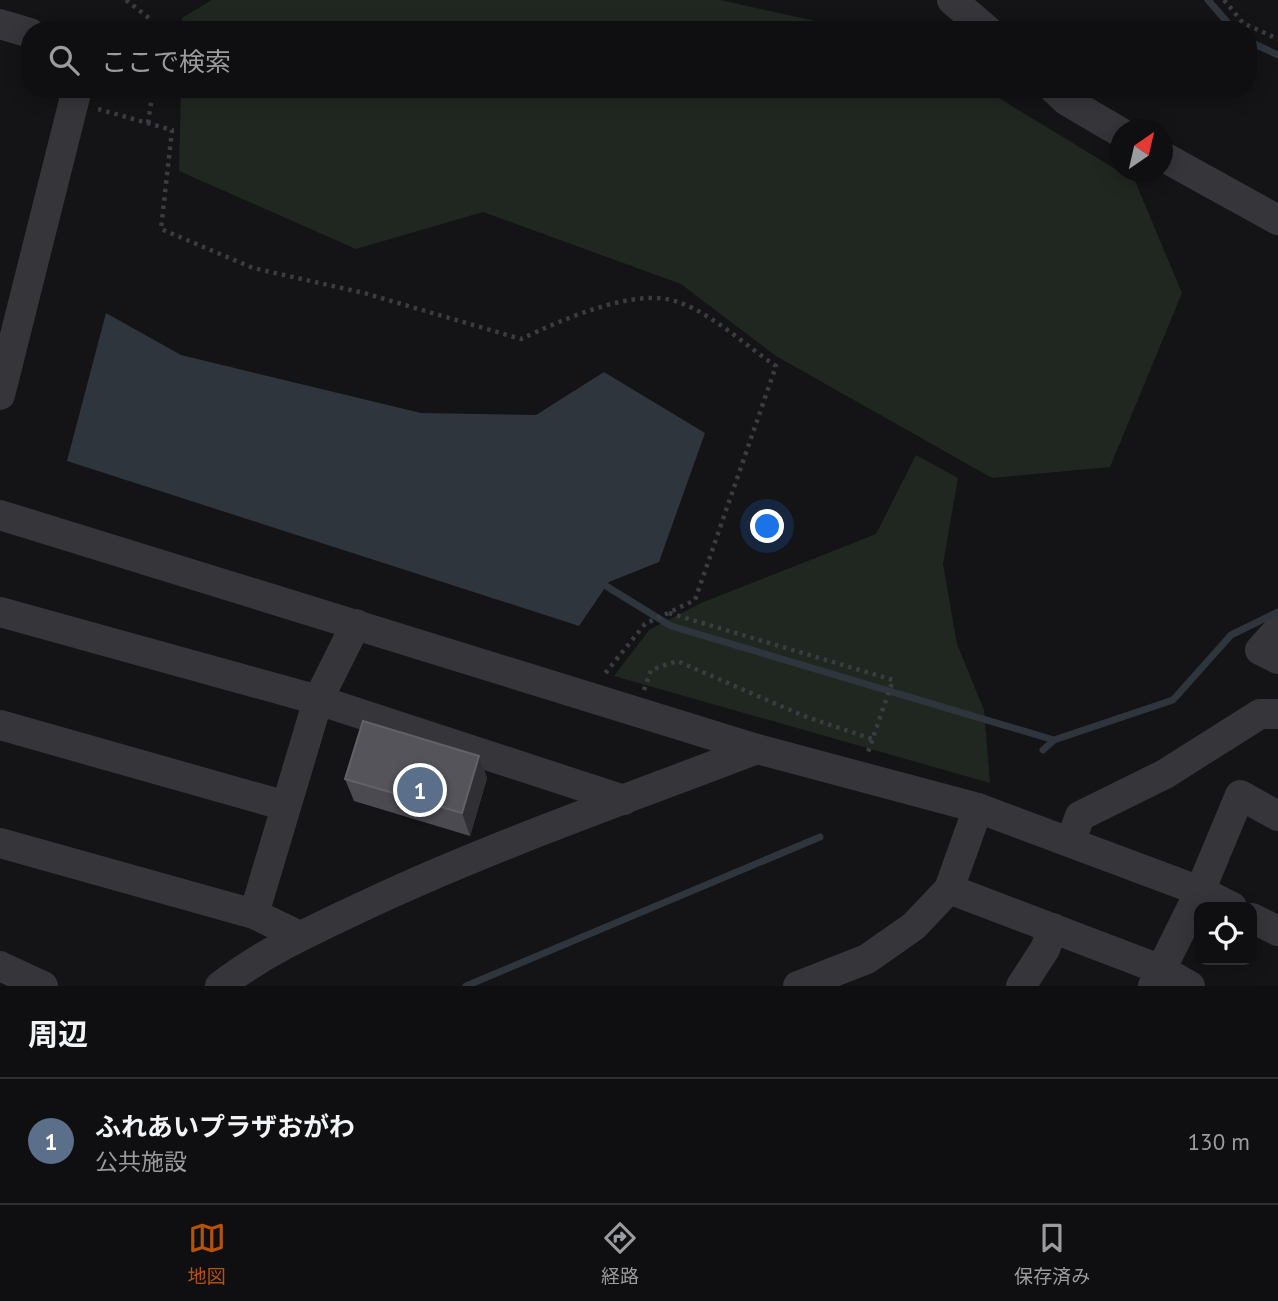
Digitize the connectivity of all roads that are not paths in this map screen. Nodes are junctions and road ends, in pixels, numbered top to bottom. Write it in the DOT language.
graph roads {
  1 [pos="952,0"];
  2 [pos="976,21"];
  3 [pos="0,24"];
  4 [pos="21,30"];
  5 [pos="74,98"];
  6 [pos="1064,98"];
  7 [pos="1110,126"];
  8 [pos="1173,161"];
  9 [pos="1278,219"];
  10 [pos="0,394"];
  11 [pos="0,515"];
  12 [pos="0,612"];
  13 [pos="356,624"];
  14 [pos="1278,629"];
  15 [pos="1278,659"];
  16 [pos="318,700"];
  17 [pos="1278,714"];
  18 [pos="0,725"];
  19 [pos="757,749"];
  20 [pos="624,800"];
  21 [pos="286,806"];
  22 [pos="978,808"];
  23 [pos="1278,816"];
  24 [pos="1071,840"];
  25 [pos="0,843"];
  26 [pos="948,889"];
  27 [pos="1200,891"];
  28 [pos="1222,902"];
  29 [pos="254,914"];
  30 [pos="1257,920"];
  31 [pos="1053,928"];
  32 [pos="1278,931"];
  33 [pos="300,936"];
  34 [pos="0,965"];
  35 [pos="1157,978"];
  36 [pos="43,986"];
  37 [pos="220,986"];
  38 [pos="798,986"];
  39 [pos="1021,986"];
  40 [pos="1190,986"];
  1 -- 2 [label="street"];
  3 -- 4 [label="street"];
  5 -- 10 [label="street"];
  6 -- 7 [label="street"];
  8 -- 9 [label="street"];
  11 -- 13 [label="street"];
  12 -- 16 [label="street"];
  13 -- 16 [label="street"];
  13 -- 19 [label="street"];
  14 -- 15 [label="street"];
  16 -- 20 [label="street"];
  16 -- 21 [label="street"];
  17 -- 24 [label="street"];
  18 -- 21 [label="street"];
  19 -- 20 [label="street"];
  19 -- 22 [label="street"];
  20 -- 33 [label="street"];
  21 -- 29 [label="street"];
  22 -- 24 [label="street"];
  22 -- 26 [label="street"];
  23 -- 27 [label="street"];
  24 -- 27 [label="street"];
  25 -- 29 [label="street"];
  26 -- 31 [label="street"];
  26 -- 38 [label="street"];
  27 -- 28 [label="street"];
  27 -- 35 [label="street"];
  29 -- 33 [label="street"];
  30 -- 32 [label="street"];
  31 -- 35 [label="street"];
  31 -- 39 [label="street"];
  33 -- 37 [label="street"];
  34 -- 36 [label="street"];
  35 -- 40 [label="street"];
}
